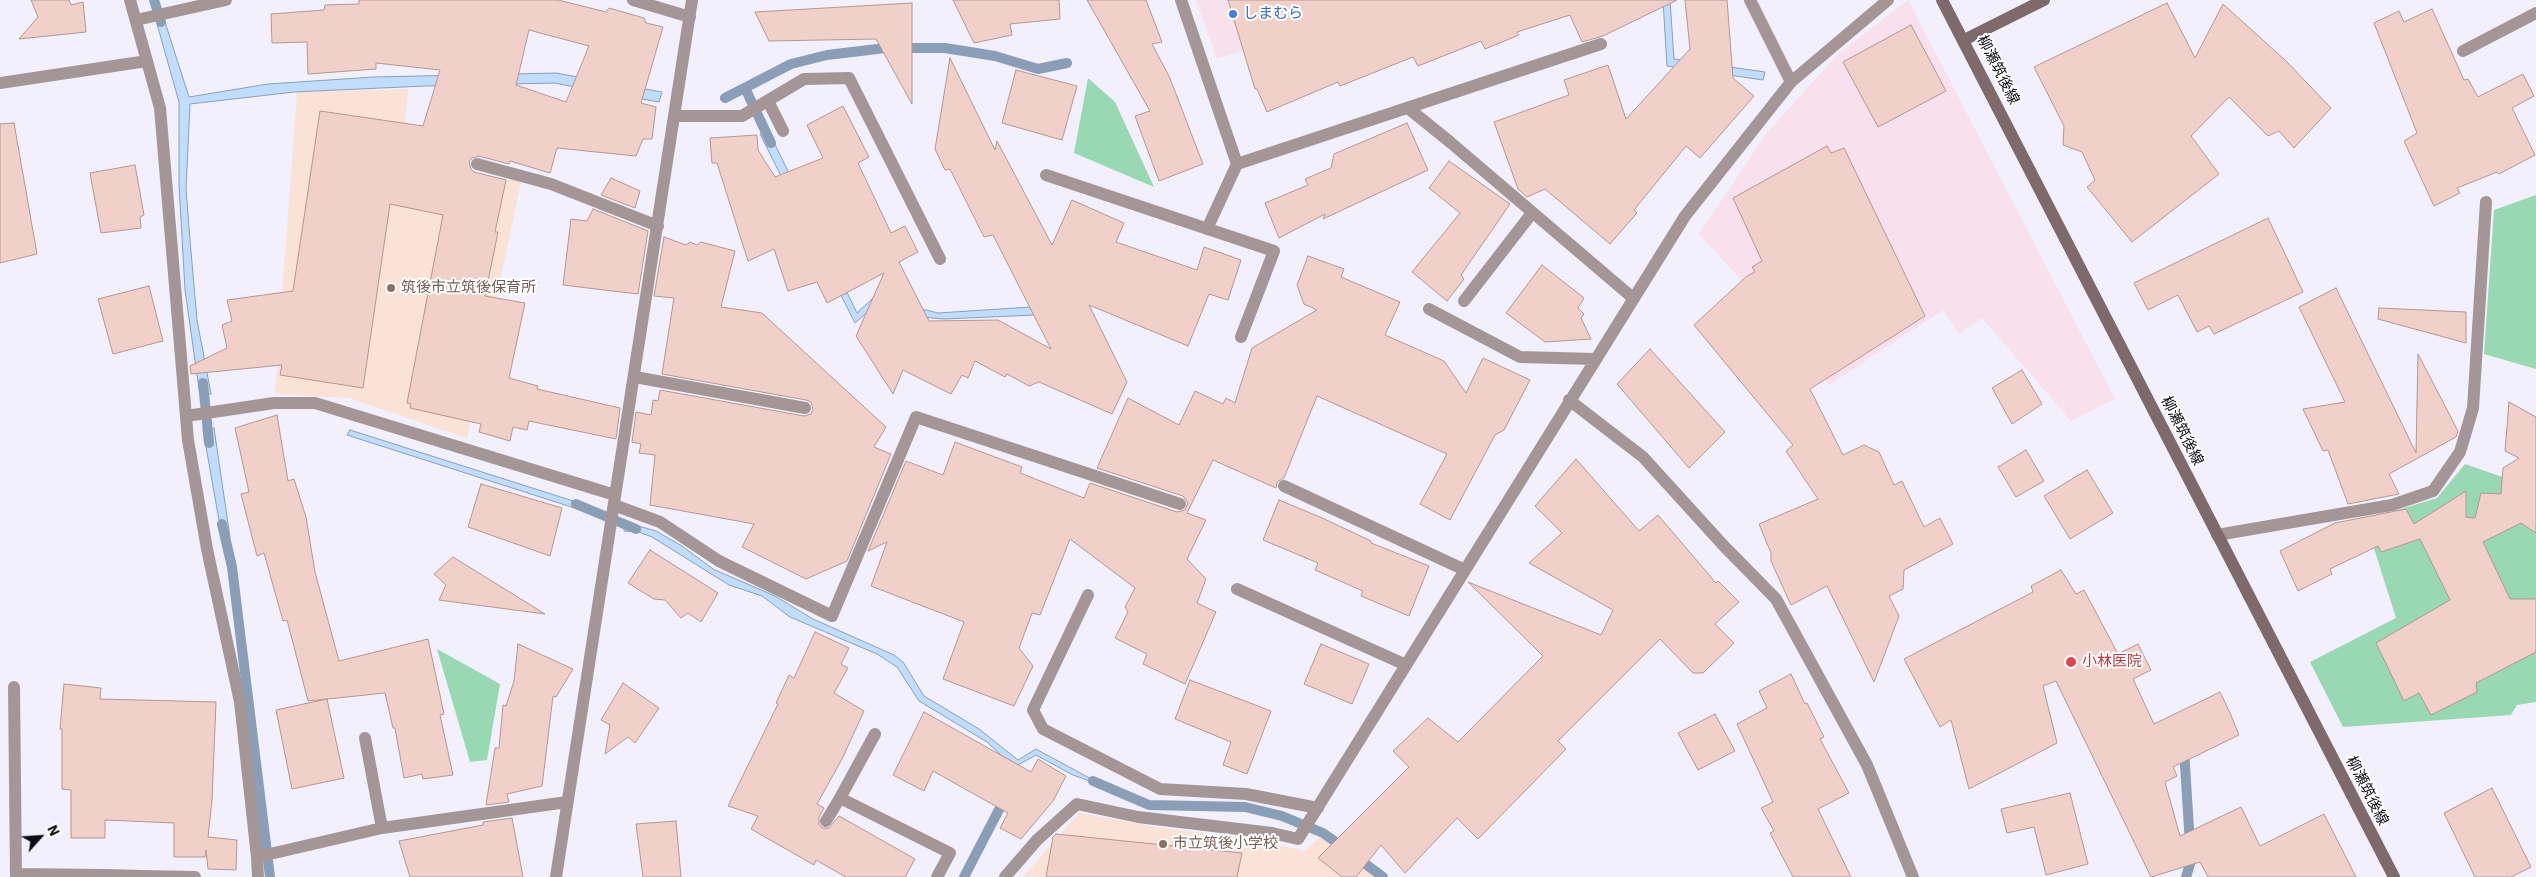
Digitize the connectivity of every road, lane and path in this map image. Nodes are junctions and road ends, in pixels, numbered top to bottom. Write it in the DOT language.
graph roads {
  1 [pos="130,0"];
  2 [pos="226,0"];
  3 [pos="634,0"];
  4 [pos="692,0"];
  5 [pos="1181,0"];
  6 [pos="1750,0"];
  7 [pos="1888,0"];
  8 [pos="1942,0"];
  9 [pos="2044,0"];
  10 [pos="2536,13"];
  11 [pos="690,17"];
  12 [pos="136,20"];
  13 [pos="1964,40"];
  14 [pos="1601,44"];
  15 [pos="2463,51"];
  16 [pos="147,61"];
  17 [pos="1791,82"];
  18 [pos="0,83"];
  19 [pos="768,102"];
  20 [pos="1408,108"];
  21 [pos="675,116"];
  22 [pos="783,131"];
  23 [pos="477,164"];
  24 [pos="1237,164"];
  25 [pos="1046,175"];
  26 [pos="2486,202"];
  27 [pos="1532,213"];
  28 [pos="658,226"];
  29 [pos="1207,229"];
  30 [pos="940,259"];
  31 [pos="1633,298"];
  32 [pos="1464,301"];
  33 [pos="1429,309"];
  34 [pos="1241,337"];
  35 [pos="1595,359"];
  36 [pos="635,377"];
  37 [pos="1569,400"];
  38 [pos="805,408"];
  39 [pos="186,416"];
  40 [pos="1284,486"];
  41 [pos="614,500"];
  42 [pos="1180,504"];
  43 [pos="2217,535"];
  44 [pos="1465,570"];
  45 [pos="1237,589"];
  46 [pos="1088,596"];
  47 [pos="1406,664"];
  48 [pos="14,687"];
  49 [pos="875,734"];
  50 [pos="365,738"];
  51 [pos="840,798"];
  52 [pos="567,802"];
  53 [pos="1318,808"];
  54 [pos="826,821"];
  55 [pos="382,828"];
  56 [pos="257,857"];
  57 [pos="16,876"];
  58 [pos="142,876"];
  59 [pos="195,877"];
  60 [pos="258,877"];
  61 [pos="556,877"];
  62 [pos="937,877"];
  63 [pos="1005,877"];
  64 [pos="1913,877"];
  65 [pos="2394,877"];
  1 -- 12 [label="street"];
  2 -- 12 [label="street"];
  3 -- 11 [label="street"];
  4 -- 11 [label="street"];
  5 -- 24 [label="street"];
  6 -- 17 [label="street"];
  7 -- 17 [label="street"];
  8 -- 13 [label="main road, 柳瀬筑後線"];
  9 -- 13 [label="main road"];
  10 -- 15 [label="street"];
  11 -- 21 [label="street"];
  12 -- 16 [label="street"];
  13 -- 43 [label="main road, 柳瀬筑後線"];
  14 -- 20 [label="street"];
  16 -- 18 [label="street"];
  16 -- 39 [label="street"];
  17 -- 31 [label="street"];
  19 -- 21 [label="street"];
  19 -- 22 [label="street"];
  19 -- 30 [label="street"];
  20 -- 24 [label="street"];
  20 -- 27 [label="street"];
  21 -- 28 [label="street"];
  23 -- 28 [label="street"];
  24 -- 29 [label="street"];
  25 -- 29 [label="street"];
  26 -- 43 [label="street"];
  27 -- 31 [label="street"];
  27 -- 32 [label="street"];
  28 -- 36 [label="street"];
  29 -- 34 [label="street"];
  31 -- 35 [label="street"];
  33 -- 35 [label="street"];
  35 -- 37 [label="street"];
  36 -- 38 [label="street"];
  36 -- 41 [label="street"];
  37 -- 44 [label="street"];
  37 -- 64 [label="street"];
  39 -- 41 [label="street"];
  39 -- 56 [label="street"];
  40 -- 44 [label="street"];
  41 -- 42 [label="street"];
  41 -- 52 [label="street"];
  43 -- 65 [label="main road, 柳瀬筑後線"];
  44 -- 47 [label="street"];
  45 -- 47 [label="street"];
  46 -- 53 [label="street"];
  47 -- 53 [label="street"];
  48 -- 57 [label="street"];
  49 -- 51 [label="street"];
  50 -- 55 [label="street"];
  51 -- 54 [label="street"];
  51 -- 62 [label="street"];
  52 -- 55 [label="street"];
  52 -- 61 [label="street"];
  53 -- 63 [label="street"];
  55 -- 56 [label="street"];
  56 -- 60 [label="street"];
  57 -- 58 [label="street"];
  58 -- 59 [label="street"];
}
